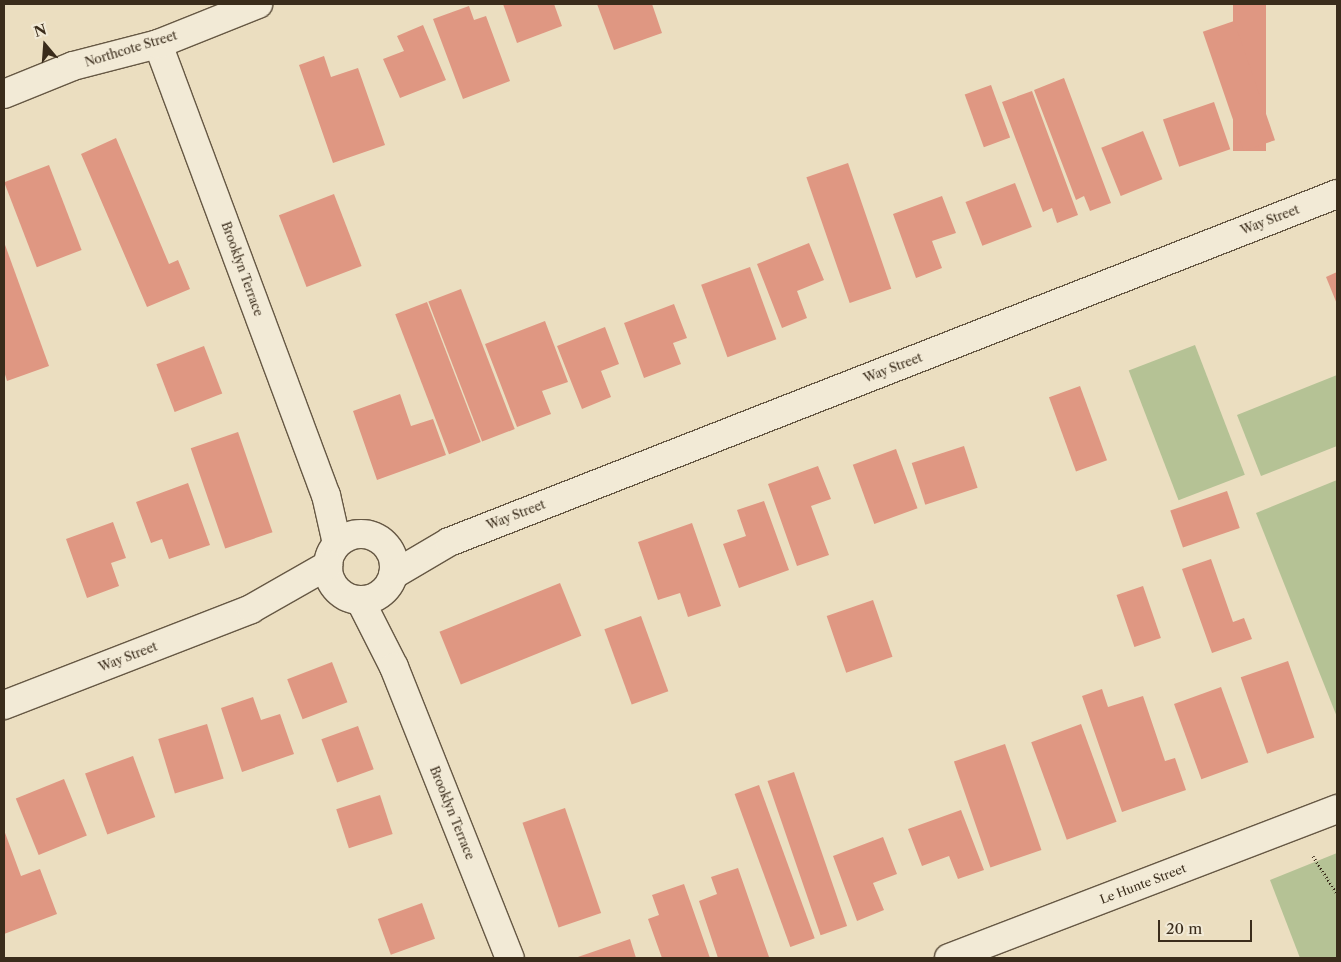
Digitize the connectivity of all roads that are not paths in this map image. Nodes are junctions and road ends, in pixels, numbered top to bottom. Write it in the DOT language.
graph roads {
  1 [pos="258,4"];
  2 [pos="158,44"];
  3 [pos="4,94"];
  4 [pos="1337,194"];
  5 [pos="339,548"];
  6 [pos="373,582"];
  7 [pos="252,609"];
  8 [pos="4,705"];
  9 [pos="1337,809"];
  10 [pos="510,958"];
  11 [pos="949,958"];
  1 -- 2 [label="street, Northcote Street"];
  2 -- 3 [label="street, Northcote Street"];
  2 -- 5 [label="street, Brooklyn Terrace"];
  4 -- 6 [label="street, Way Street"];
  5 -- 6 [label="street, Brooklyn Terrace"];
  5 -- 6 [label="street"];
  5 -- 7 [label="street, Way Street"];
  6 -- 7 [label="street, Way Street"];
  6 -- 10 [label="street, Brooklyn Terrace"];
  7 -- 8 [label="street, Way Street"];
  9 -- 11 [label="street, Le Hunte Street"];
}
